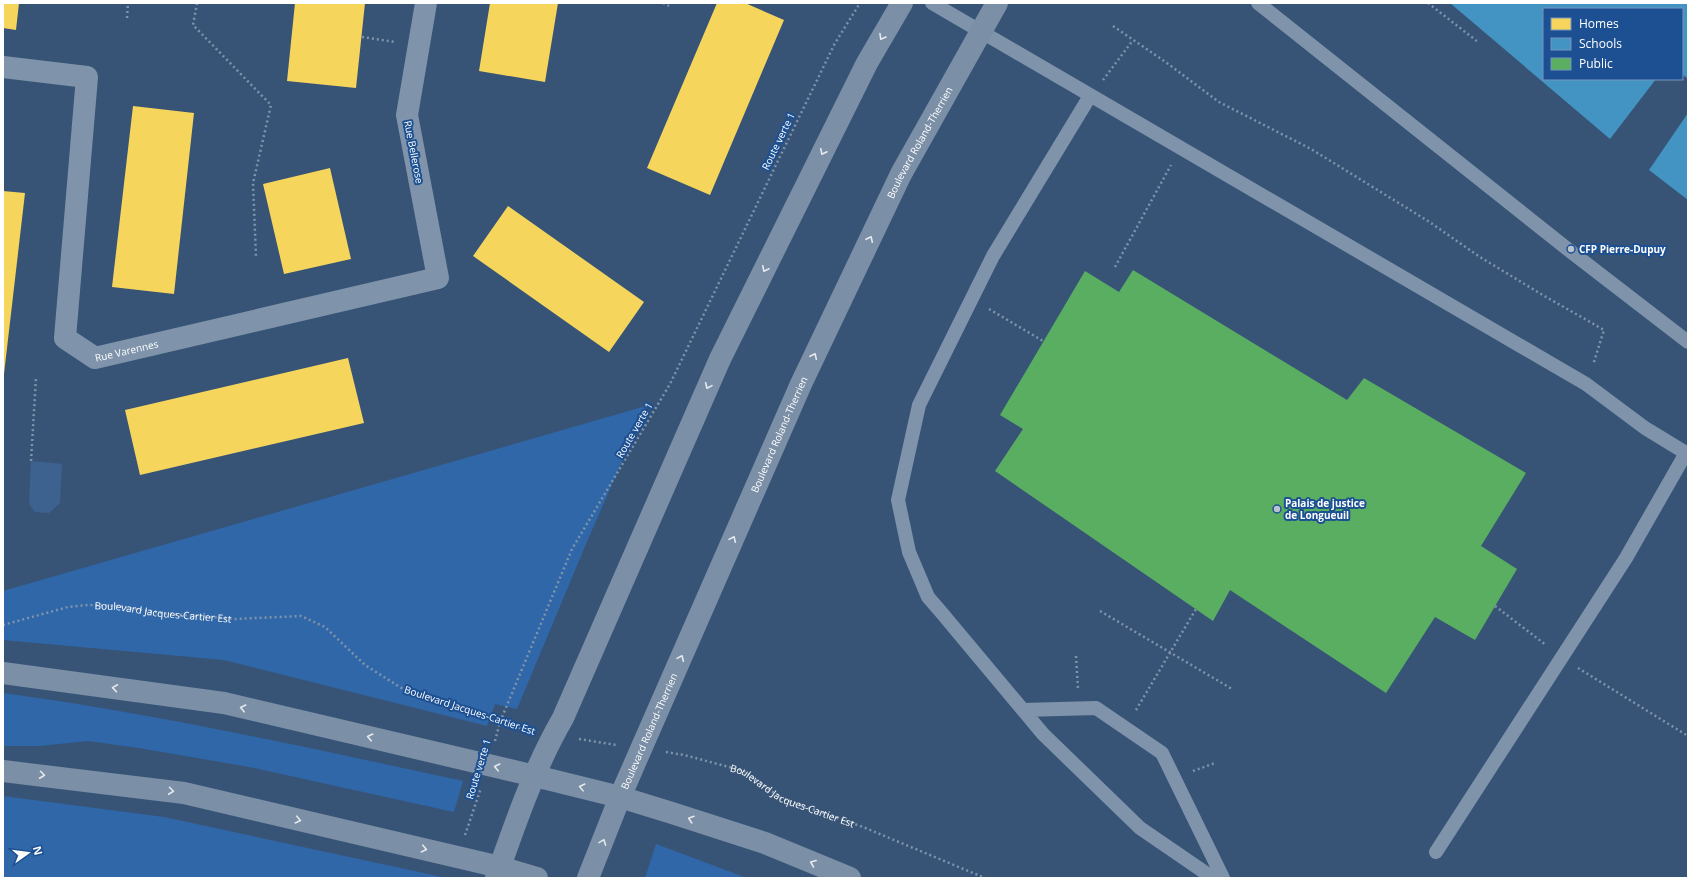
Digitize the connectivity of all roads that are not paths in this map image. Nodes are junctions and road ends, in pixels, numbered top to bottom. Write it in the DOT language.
graph roads {
  1 [pos="426,3"];
  2 [pos="902,3"];
  3 [pos="932,3"];
  4 [pos="997,3"];
  5 [pos="1258,3"];
  6 [pos="980,32"];
  7 [pos="3,67"];
  8 [pos="1090,96"];
  9 [pos="438,278"];
  10 [pos="1688,342"];
  11 [pos="1687,454"];
  12 [pos="3,673"];
  13 [pos="1023,710"];
  14 [pos="3,771"];
  15 [pos="535,776"];
  16 [pos="620,797"];
  17 [pos="1436,852"];
  18 [pos="498,872"];
  19 [pos="537,878"];
  20 [pos="588,878"];
  21 [pos="850,878"];
  22 [pos="1213,878"];
  23 [pos="1223,878"];
  1 -- 9 [label="street, Rue Bellerose"];
  2 -- 15 [label="main road, one-way"];
  3 -- 6 [label="lane"];
  4 -- 6 [label="main road, Boulevard Roland-Therrien"];
  5 -- 10 [label="lane"];
  6 -- 8 [label="lane"];
  16 -- 6 [label="main road, Boulevard Roland-Therrien, one-way"];
  7 -- 9 [label="street, Rue Varennes"];
  8 -- 11 [label="lane"];
  8 -- 13 [label="lane"];
  11 -- 17 [label="lane"];
  15 -- 12 [label="main road, one-way"];
  13 -- 22 [label="lane"];
  13 -- 23 [label="lane"];
  14 -- 18 [label="main road, one-way"];
  16 -- 15 [label="main road, one-way"];
  15 -- 18 [label="main road"];
  20 -- 16 [label="main road, Boulevard Roland-Therrien, one-way"];
  21 -- 16 [label="main road, one-way"];
  18 -- 19 [label="main road"];
}
